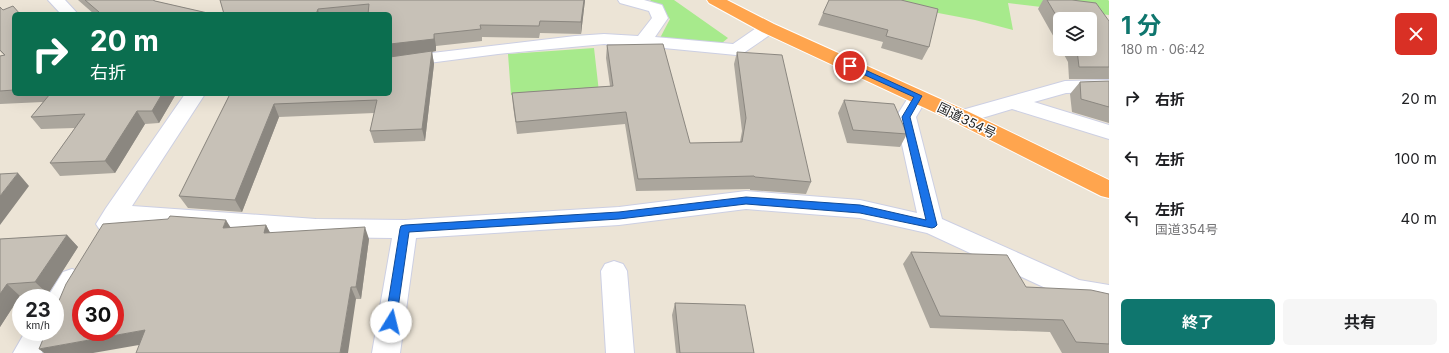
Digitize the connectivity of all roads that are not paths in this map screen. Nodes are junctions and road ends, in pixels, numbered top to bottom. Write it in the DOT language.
graph roads {
  1 [pos="56,0"];
  2 [pos="626,0"];
  3 [pos="715,0"];
  4 [pos="68,12"];
  5 [pos="768,28"];
  6 [pos="643,41"];
  7 [pos="392,63"];
  8 [pos="1109,86"];
  9 [pos="194,96"];
  10 [pos="918,96"];
  11 [pos="1010,102"];
  12 [pos="962,117"];
  13 [pos="1109,132"];
  14 [pos="1109,190"];
  15 [pos="114,214"];
  16 [pos="932,225"];
  17 [pos="405,229"];
  18 [pos="97,241"];
  19 [pos="84,261"];
  20 [pos="614,271"];
  21 [pos="64,293"];
  22 [pos="1109,296"];
  23 [pos="34,341"];
  24 [pos="27,353"];
  25 [pos="386,353"];
  26 [pos="620,353"];
  1 -- 4 [label="street"];
  2 -- 6 [label="street"];
  3 -- 5 [label="highway, 国道354号"];
  5 -- 6 [label="street"];
  5 -- 10 [label="highway, 国道354号"];
  6 -- 7 [label="street"];
  8 -- 11 [label="street"];
  9 -- 15 [label="street"];
  10 -- 12 [label="highway, 国道354号"];
  10 -- 16 [label="street"];
  11 -- 12 [label="street"];
  11 -- 13 [label="street"];
  12 -- 14 [label="highway, 国道354号"];
  15 -- 17 [label="street"];
  15 -- 18 [label="street"];
  16 -- 17 [label="street"];
  16 -- 22 [label="street"];
  17 -- 25 [label="street"];
  19 -- 21 [label="street"];
  20 -- 26 [label="street"];
  23 -- 24 [label="street"];
}
